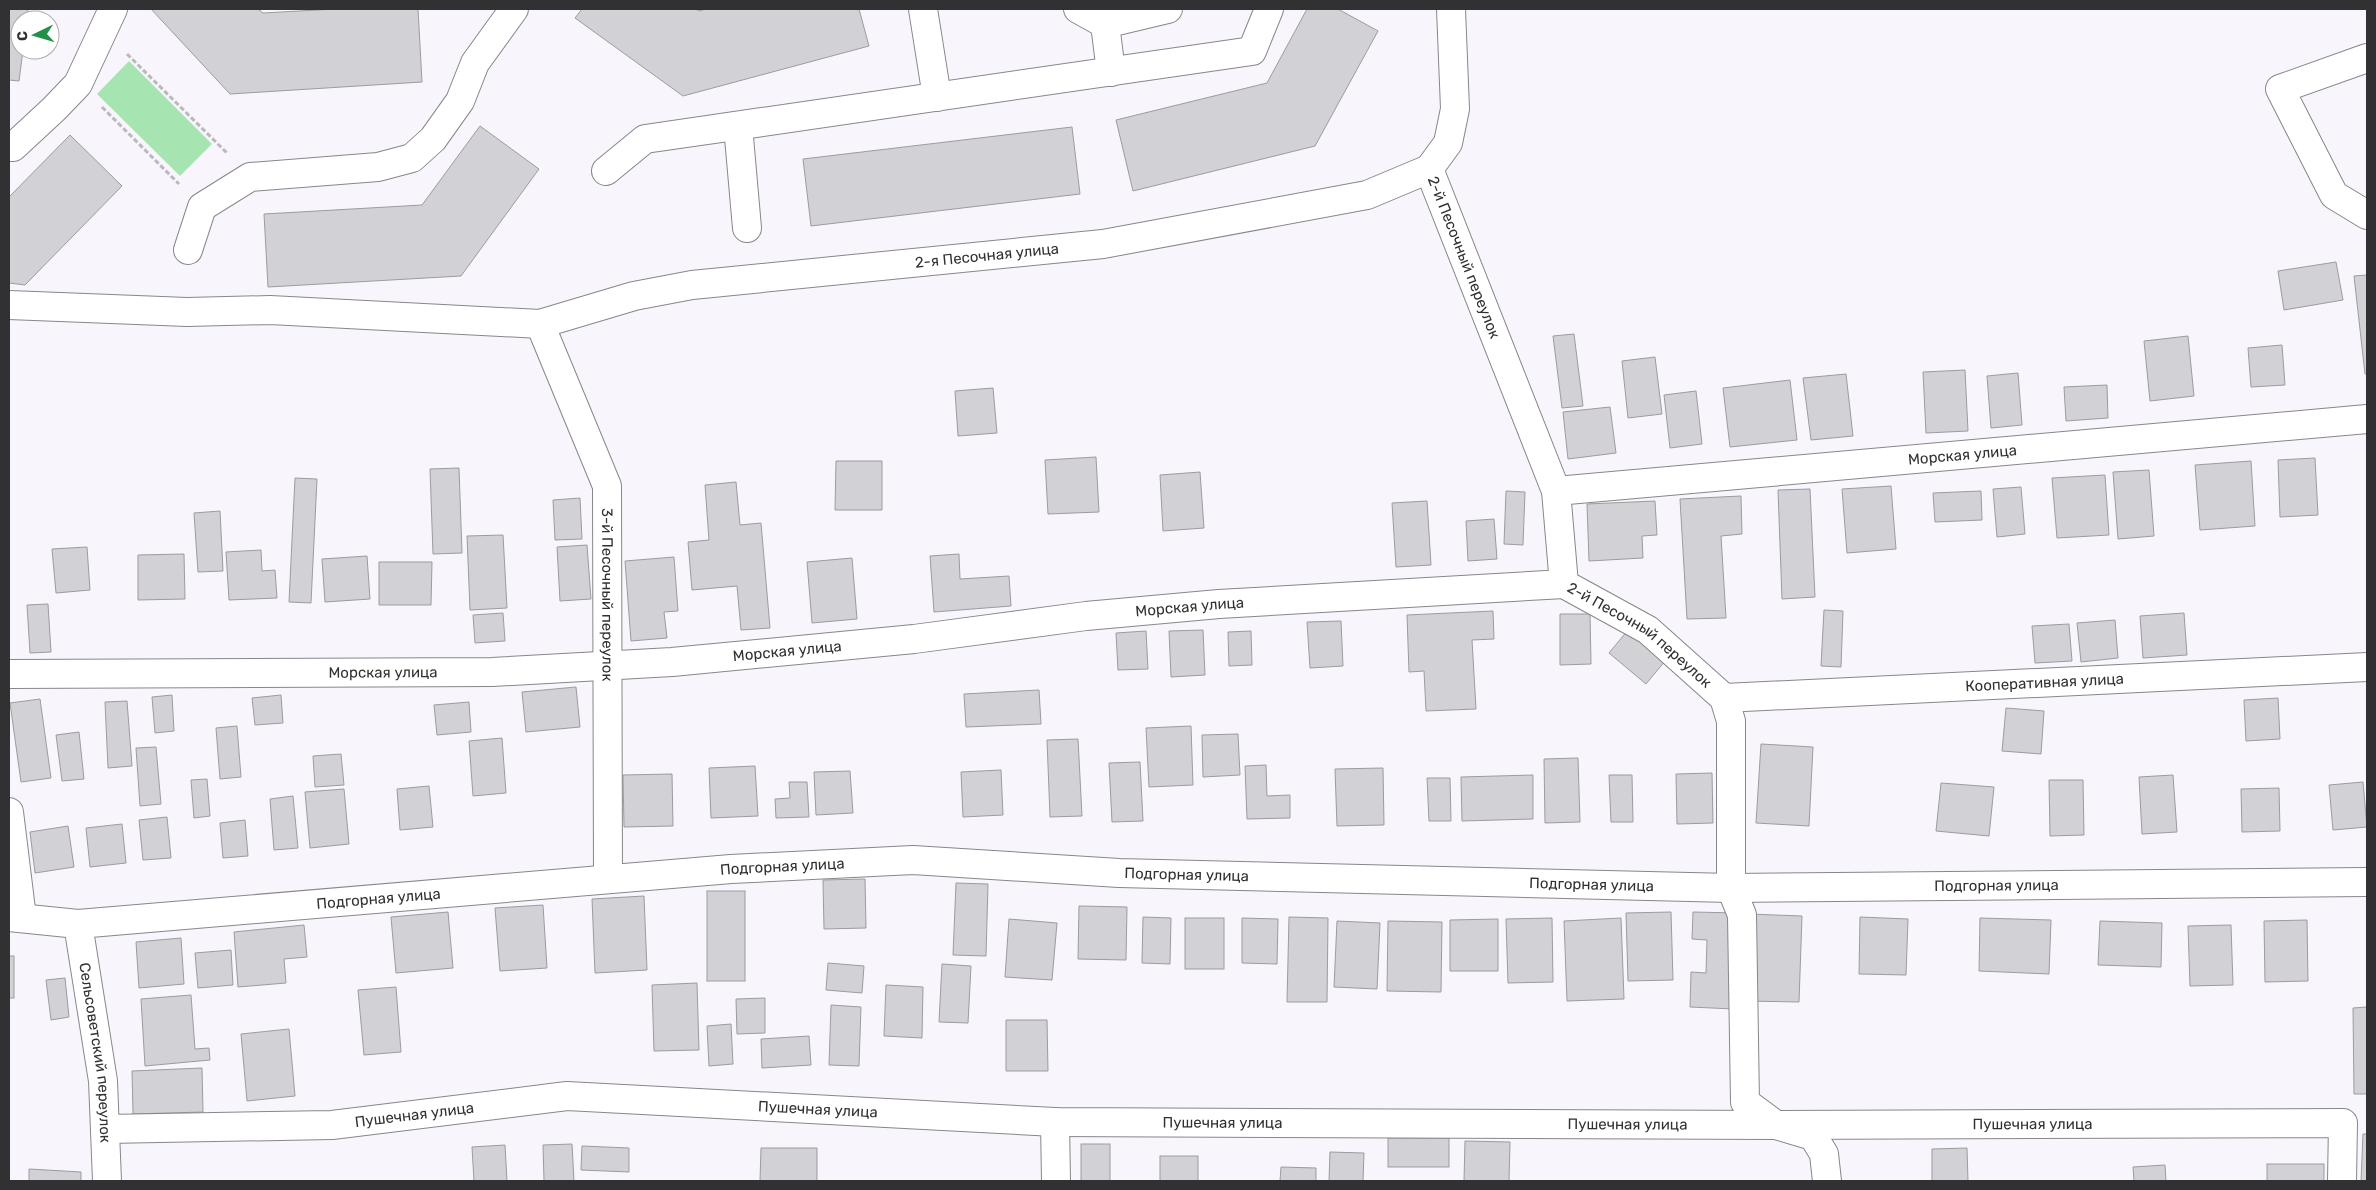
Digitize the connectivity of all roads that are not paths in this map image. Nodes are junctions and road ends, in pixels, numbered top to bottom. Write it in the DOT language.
graph roads {
  1 [pos="923,9"];
  2 [pos="1078,9"];
  3 [pos="1168,9"];
  4 [pos="1269,9"];
  5 [pos="1451,9"];
  6 [pos="505,12"];
  7 [pos="108,19"];
  8 [pos="1105,24"];
  9 [pos="2367,58"];
  10 [pos="1111,72"];
  11 [pos="937,97"];
  12 [pos="738,126"];
  13 [pos="9,147"];
  14 [pos="1429,169"];
  15 [pos="606,170"];
  16 [pos="2367,215"];
  17 [pos="747,228"];
  18 [pos="188,250"];
  19 [pos="9,305"];
  20 [pos="540,324"];
  21 [pos="2367,418"];
  22 [pos="1556,492"];
  23 [pos="1564,584"];
  24 [pos="607,666"];
  25 [pos="2367,667"];
  26 [pos="9,674"];
  27 [pos="1724,698"];
  28 [pos="9,812"];
  29 [pos="608,878"];
  30 [pos="2367,882"];
  31 [pos="1731,888"];
  32 [pos="15,918"];
  33 [pos="78,924"];
  34 [pos="1054,1122"];
  35 [pos="1776,1125"];
  36 [pos="105,1129"];
  37 [pos="106,1181"];
  38 [pos="1056,1181"];
  39 [pos="1827,1181"];
  40 [pos="2342,1181"];
  1 -- 11 [label="street"];
  2 -- 8 [label="street"];
  3 -- 8 [label="street"];
  4 -- 10 [label="street"];
  5 -- 14 [label="street, 2-й Песочный переулок"];
  6 -- 18 [label="street"];
  7 -- 13 [label="street"];
  8 -- 10 [label="street"];
  9 -- 16 [label="street"];
  10 -- 11 [label="street"];
  11 -- 12 [label="street"];
  12 -- 15 [label="street"];
  12 -- 17 [label="street"];
  14 -- 20 [label="street, 2-я Песочная улица"];
  14 -- 22 [label="street, 2-й Песочный переулок"];
  19 -- 20 [label="street, 2-я Песочная улица"];
  20 -- 24 [label="street, 3-й Песочный переулок"];
  21 -- 22 [label="street, Морская улица"];
  22 -- 23 [label="street, 2-й Песочный переулок"];
  23 -- 24 [label="street, Морская улица"];
  23 -- 27 [label="street, 2-й Песочный переулок"];
  24 -- 26 [label="street, Морская улица"];
  24 -- 29 [label="street, 3-й Песочный переулок"];
  25 -- 27 [label="street, Кооперативная улица"];
  27 -- 31 [label="street, 2-й Песочный переулок"];
  28 -- 32 [label="street"];
  29 -- 31 [label="street, Подгорная улица"];
  29 -- 33 [label="street, Подгорная улица"];
  30 -- 31 [label="street, Подгорная улица"];
  31 -- 35 [label="street, 2-й Песочный переулок"];
  32 -- 33 [label="street, Подгорная улица"];
  33 -- 36 [label="street, Сельсоветский переулок"];
  34 -- 35 [label="street, Пушечная улица"];
  34 -- 36 [label="street, Пушечная улица"];
  34 -- 38 [label="street"];
  35 -- 39 [label="street, 2-й Песочный переулок"];
  35 -- 40 [label="street, Пушечная улица"];
  36 -- 37 [label="street, Сельсоветский переулок"];
}
